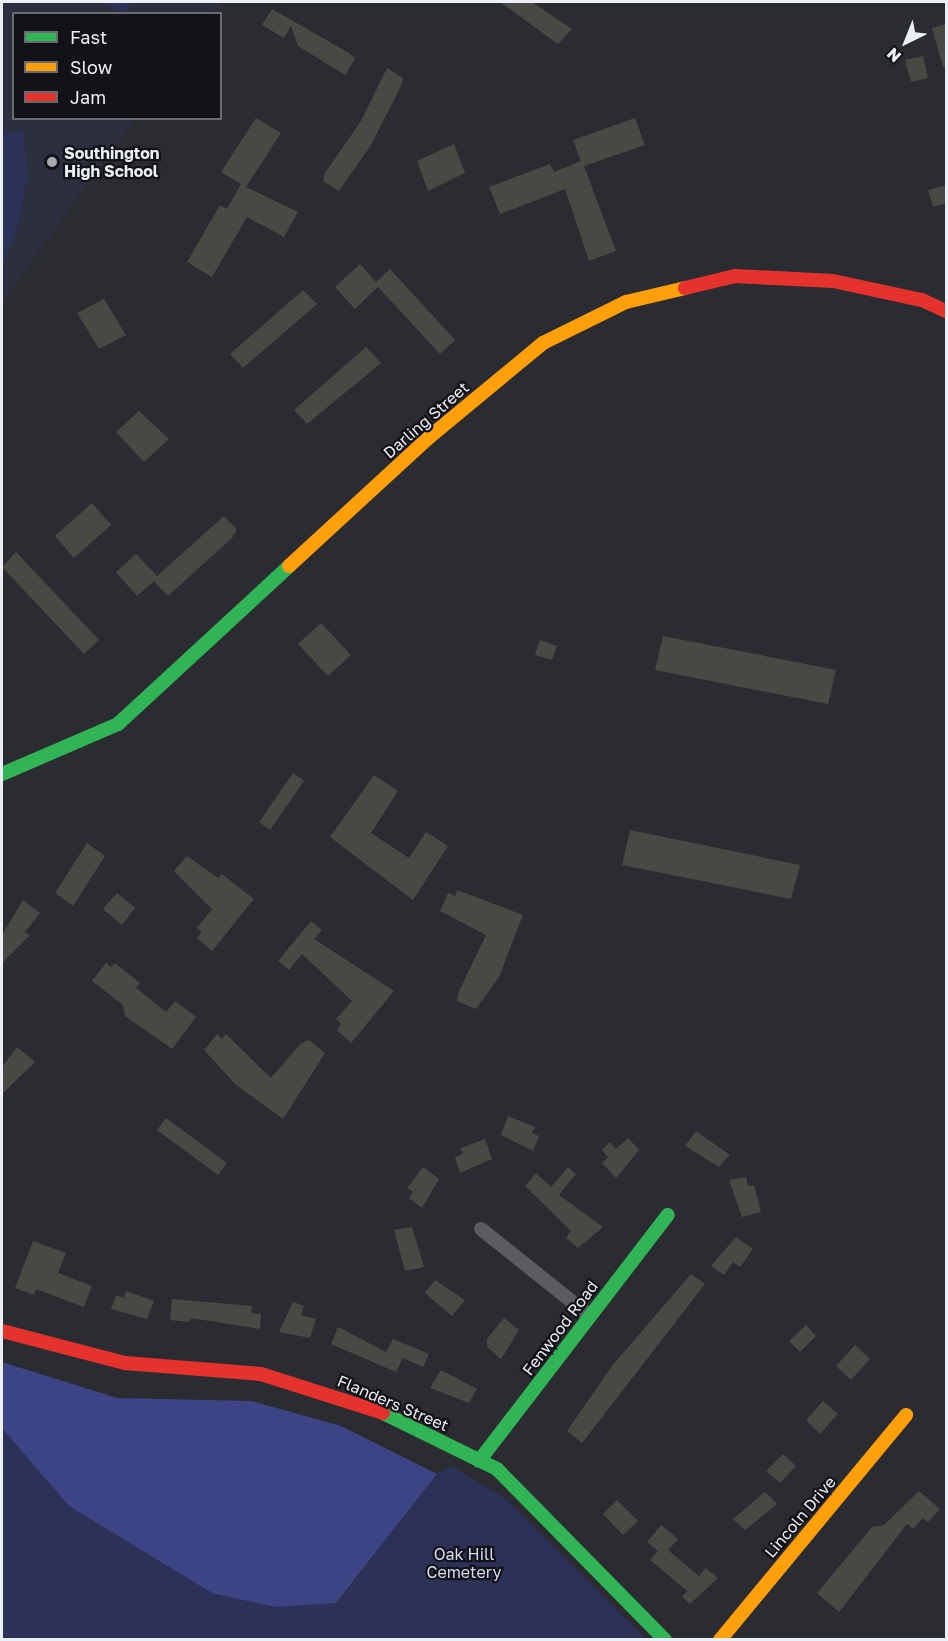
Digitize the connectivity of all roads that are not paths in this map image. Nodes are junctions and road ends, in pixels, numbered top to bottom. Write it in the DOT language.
graph roads {
  1 [pos="946,311"];
  2 [pos="2,774"];
  3 [pos="668,1215"];
  4 [pos="481,1229"];
  5 [pos="590,1316"];
  6 [pos="2,1331"];
  7 [pos="906,1415"];
  8 [pos="479,1461"];
  9 [pos="666,1640"];
  10 [pos="720,1640"];
  1 -- 2 [label="street, Darling Street"];
  3 -- 5 [label="street, Fenwood Road"];
  4 -- 5 [label="street"];
  5 -- 8 [label="street, Fenwood Road"];
  6 -- 8 [label="street, Flanders Street"];
  7 -- 10 [label="street, Lincoln Drive"];
  8 -- 9 [label="street, Flanders Street"];
}
